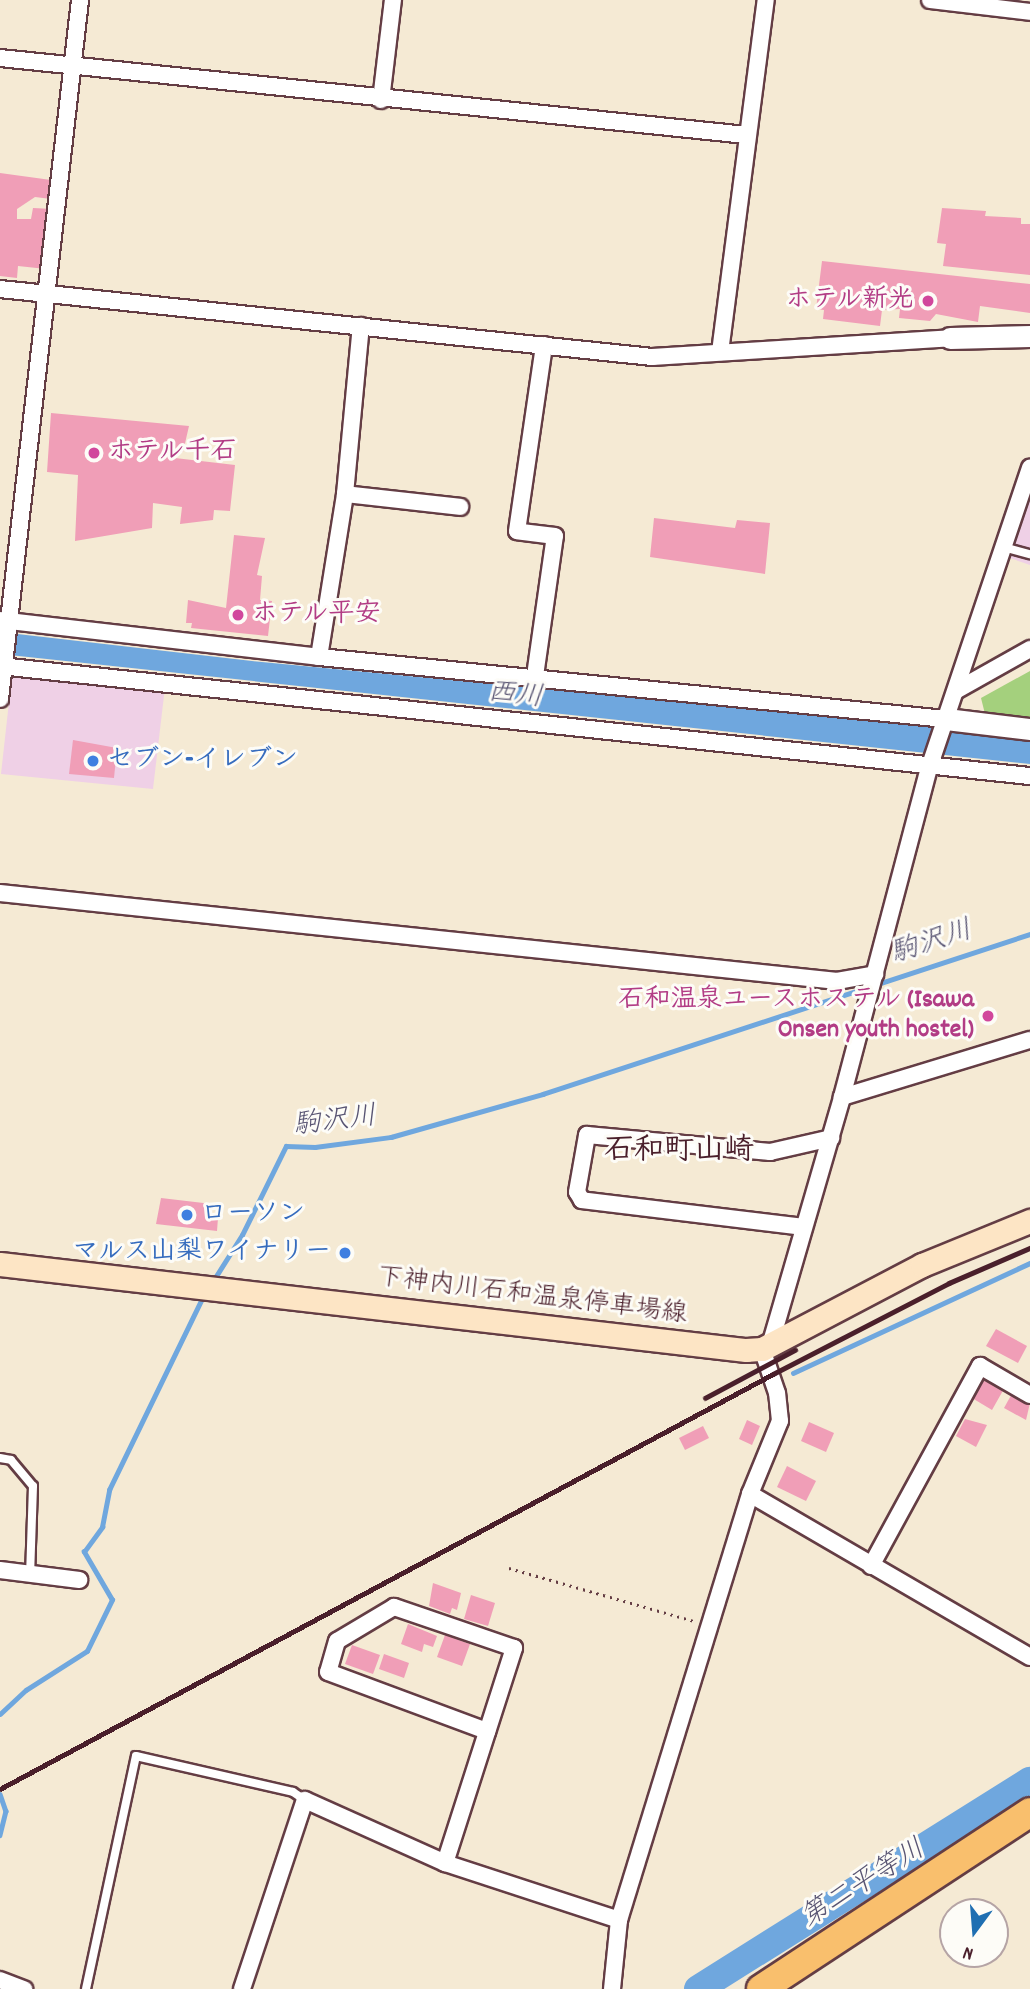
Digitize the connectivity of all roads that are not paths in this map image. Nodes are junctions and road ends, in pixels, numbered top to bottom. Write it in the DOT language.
graph roads {
  1 [pos="80,0"];
  2 [pos="393,0"];
  3 [pos="766,0"];
  4 [pos="929,0"];
  5 [pos="1030,12"];
  6 [pos="0,58"];
  7 [pos="72,65"];
  8 [pos="381,100"];
  9 [pos="747,135"];
  10 [pos="0,289"];
  11 [pos="48,294"];
  12 [pos="361,326"];
  13 [pos="1030,336"];
  14 [pos="950,338"];
  15 [pos="544,345"];
  16 [pos="720,352"];
  17 [pos="1030,467"];
  18 [pos="345,494"];
  19 [pos="460,507"];
  20 [pos="1003,547"];
  21 [pos="1030,554"];
  22 [pos="7,623"];
  23 [pos="1030,649"];
  24 [pos="319,657"];
  25 [pos="2,663"];
  26 [pos="535,676"];
  27 [pos="957,690"];
  28 [pos="0,699"];
  29 [pos="945,723"];
  30 [pos="1030,729"];
  31 [pos="932,760"];
  32 [pos="1030,776"];
  33 [pos="0,893"];
  34 [pos="875,975"];
  35 [pos="1030,1040"];
  36 [pos="842,1097"];
  37 [pos="831,1138"];
  38 [pos="1030,1221"];
  39 [pos="804,1227"];
  40 [pos="0,1264"];
  41 [pos="767,1345"];
  42 [pos="1030,1395"];
  43 [pos="0,1458"];
  44 [pos="750,1494"];
  45 [pos="871,1566"];
  46 [pos="0,1570"];
  47 [pos="30,1575"];
  48 [pos="79,1580"];
  49 [pos="1030,1657"];
  50 [pos="487,1731"];
  51 [pos="305,1800"];
  52 [pos="1030,1812"];
  53 [pos="444,1863"];
  54 [pos="619,1920"];
  55 [pos="0,1980"];
  56 [pos="24,1989"];
  57 [pos="86,1989"];
  58 [pos="242,1989"];
  59 [pos="612,1989"];
  60 [pos="761,1989"];
  1 -- 7 [label="street"];
  2 -- 8 [label="street"];
  3 -- 9 [label="street"];
  4 -- 5 [label="street"];
  6 -- 7 [label="street"];
  7 -- 8 [label="street"];
  7 -- 11 [label="street"];
  8 -- 9 [label="street"];
  9 -- 16 [label="street"];
  10 -- 11 [label="street"];
  11 -- 12 [label="street"];
  11 -- 22 [label="street"];
  12 -- 15 [label="street"];
  12 -- 18 [label="street"];
  13 -- 14 [label="street"];
  14 -- 16 [label="street"];
  15 -- 16 [label="street"];
  15 -- 26 [label="street"];
  17 -- 20 [label="street"];
  18 -- 19 [label="street"];
  18 -- 24 [label="street"];
  20 -- 21 [label="lane"];
  20 -- 27 [label="street"];
  22 -- 24 [label="street"];
  22 -- 25 [label="street"];
  23 -- 27 [label="street"];
  24 -- 26 [label="street"];
  25 -- 28 [label="street"];
  25 -- 31 [label="street"];
  26 -- 29 [label="street"];
  27 -- 29 [label="street"];
  29 -- 30 [label="street"];
  29 -- 31 [label="street"];
  31 -- 32 [label="street"];
  31 -- 34 [label="street"];
  33 -- 34 [label="street"];
  34 -- 36 [label="street"];
  35 -- 36 [label="street"];
  36 -- 37 [label="street"];
  37 -- 39 [label="street"];
  37 -- 39 [label="street"];
  38 -- 41 [label="main road"];
  39 -- 41 [label="street"];
  40 -- 41 [label="main road, 下神内川石和温泉停車場線"];
  41 -- 44 [label="street"];
  42 -- 45 [label="street"];
  43 -- 47 [label="lane"];
  44 -- 45 [label="street"];
  44 -- 54 [label="street"];
  45 -- 49 [label="street"];
  46 -- 47 [label="street"];
  47 -- 48 [label="street"];
  50 -- 50 [label="street"];
  50 -- 53 [label="street"];
  51 -- 53 [label="street"];
  51 -- 57 [label="lane"];
  51 -- 58 [label="street"];
  52 -- 60 [label="highway"];
  53 -- 54 [label="street"];
  54 -- 59 [label="street"];
  55 -- 56 [label="street"];
}
